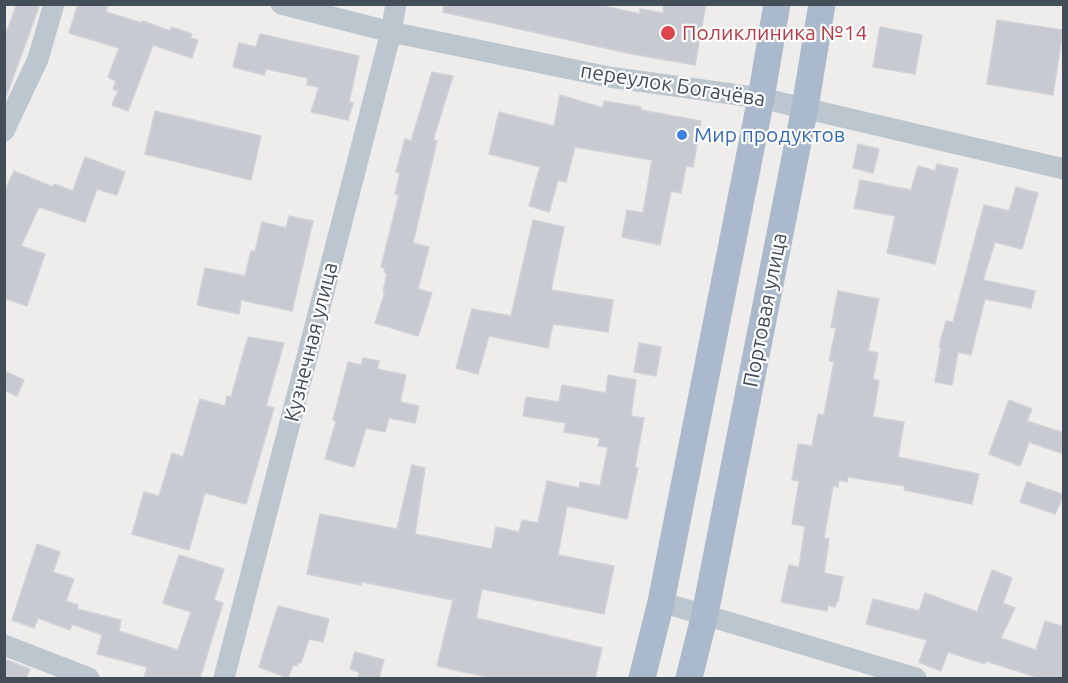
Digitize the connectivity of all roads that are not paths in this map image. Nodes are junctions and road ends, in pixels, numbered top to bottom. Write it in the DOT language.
graph roads {
  1 [pos="54,4"];
  2 [pos="281,4"];
  3 [pos="396,4"];
  4 [pos="777,4"];
  5 [pos="822,4"];
  6 [pos="391,32"];
  7 [pos="761,98"];
  8 [pos="805,107"];
  9 [pos="4,131"];
  10 [pos="1064,169"];
  11 [pos="661,602"];
  12 [pos="705,614"];
  13 [pos="4,645"];
  14 [pos="89,678"];
  15 [pos="224,678"];
  16 [pos="642,678"];
  17 [pos="689,678"];
  18 [pos="916,678"];
  1 -- 9 [label="street"];
  2 -- 6 [label="street, переулок Богачёва"];
  3 -- 6 [label="street, Кузнечная улица"];
  4 -- 7 [label="main road"];
  5 -- 8 [label="main road, Портовая улица"];
  6 -- 7 [label="street, переулок Богачёва"];
  6 -- 15 [label="street, Кузнечная улица"];
  7 -- 8 [label="street, переулок Богачёва"];
  7 -- 11 [label="main road"];
  8 -- 10 [label="street, переулок Богачёва"];
  8 -- 12 [label="main road, Портовая улица"];
  11 -- 12 [label="street"];
  11 -- 16 [label="main road"];
  12 -- 17 [label="main road, Портовая улица"];
  12 -- 18 [label="street"];
  13 -- 14 [label="street"];
}
